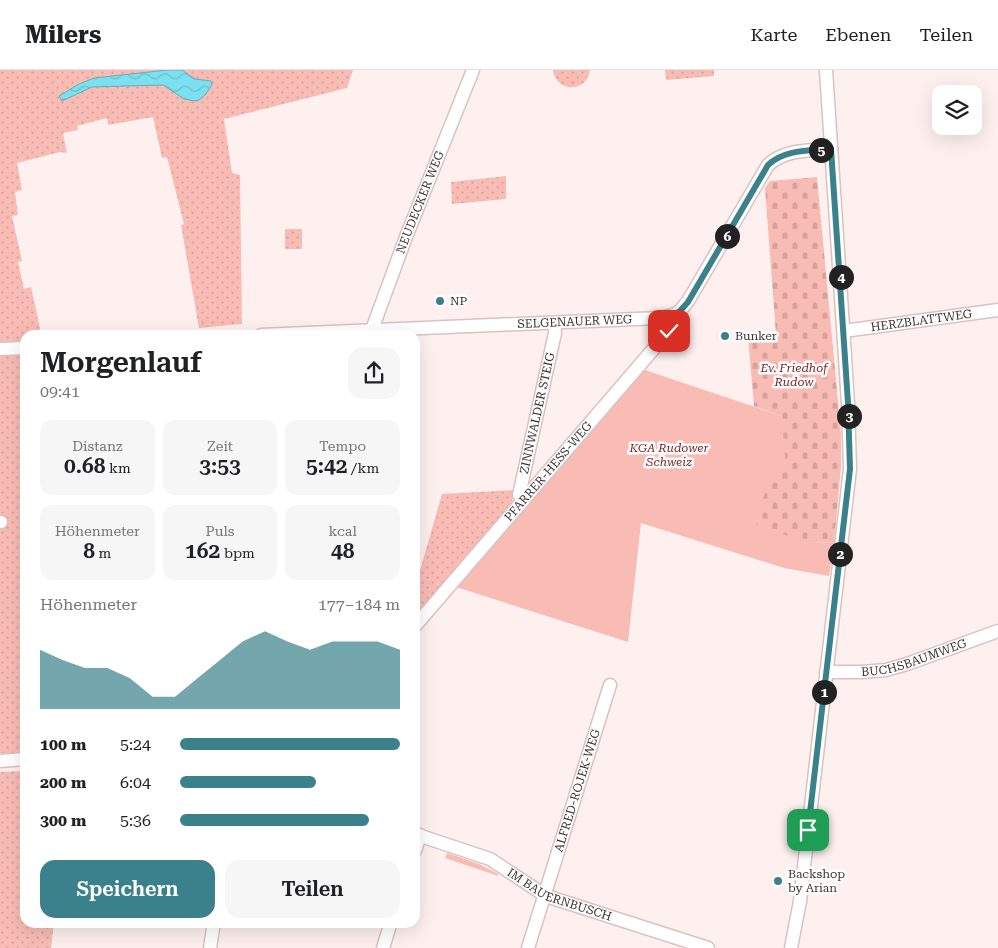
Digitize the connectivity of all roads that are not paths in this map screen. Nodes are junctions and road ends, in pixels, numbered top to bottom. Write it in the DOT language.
graph roads {
  1 [pos="473,70"];
  2 [pos="826,70"];
  3 [pos="831,149"];
  4 [pos="998,310"];
  5 [pos="673,315"];
  6 [pos="554,323"];
  7 [pos="372,330"];
  8 [pos="412,330"];
  9 [pos="844,331"];
  10 [pos="20,348"];
  11 [pos="0,350"];
  12 [pos="524,500"];
  13 [pos="420,620"];
  14 [pos="998,631"];
  15 [pos="826,672"];
  16 [pos="610,685"];
  17 [pos="20,759"];
  18 [pos="0,761"];
  19 [pos="420,835"];
  20 [pos="546,896"];
  21 [pos="213,928"];
  22 [pos="389,928"];
  23 [pos="210,948"];
  24 [pos="383,948"];
  25 [pos="528,948"];
  26 [pos="708,948"];
  27 [pos="791,948"];
  1 -- 7 [label="street, NEUDECKER WEG"];
  2 -- 3 [label="street"];
  3 -- 5 [label="street"];
  3 -- 9 [label="street"];
  4 -- 9 [label="street, HERZBLATTWEG"];
  5 -- 6 [label="street, SELGENAUER WEG"];
  5 -- 12 [label="street, PFARRER-HESS-WEG"];
  6 -- 8 [label="street, SELGENAUER WEG"];
  6 -- 12 [label="street, ZINNWALDER STEIG"];
  9 -- 15 [label="street"];
  10 -- 11 [label="street"];
  12 -- 13 [label="street, PFARRER-HESS-WEG"];
  14 -- 15 [label="street, BUCHSBAUMWEG"];
  15 -- 27 [label="street"];
  16 -- 20 [label="street, ALFRED-ROJEK-WEG"];
  17 -- 18 [label="street"];
  19 -- 20 [label="street, IM BAUERNBUSCH"];
  20 -- 25 [label="street, ALFRED-ROJEK-WEG"];
  20 -- 26 [label="street, IM BAUERNBUSCH"];
  21 -- 23 [label="street"];
  22 -- 24 [label="street"];
}
